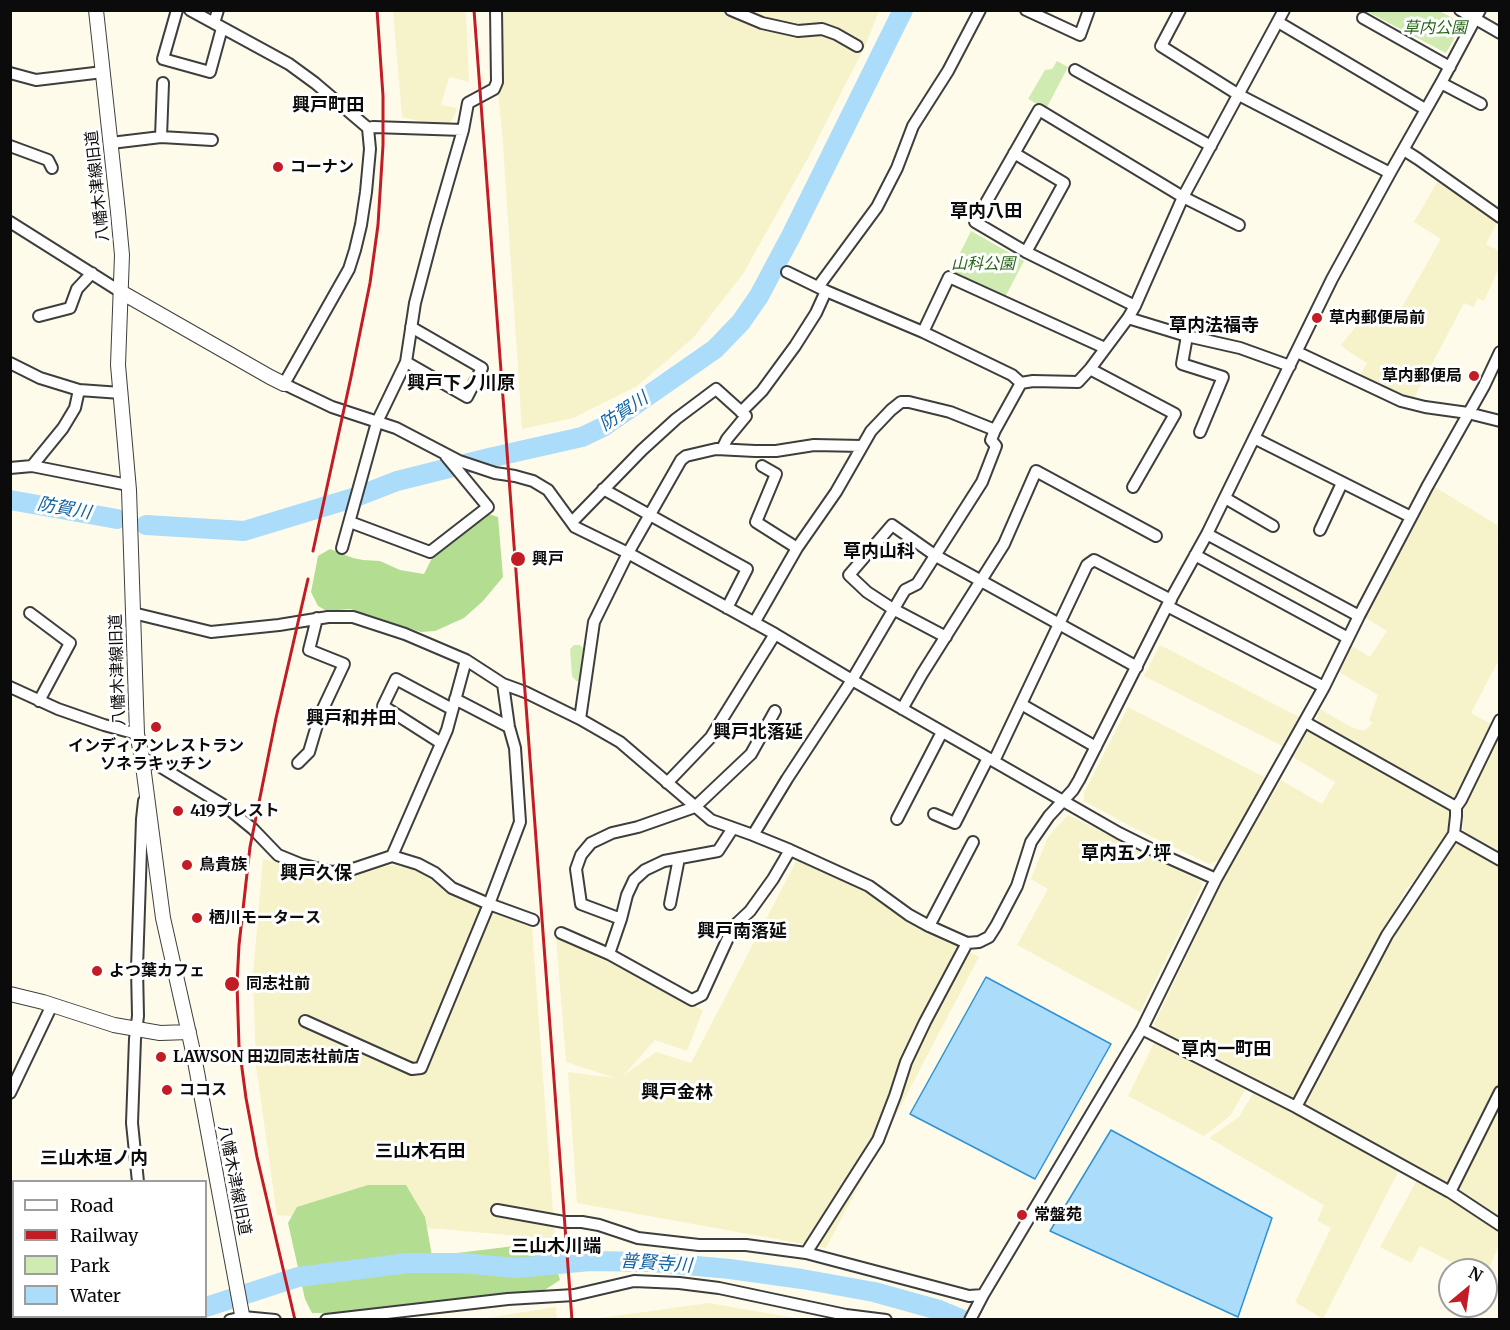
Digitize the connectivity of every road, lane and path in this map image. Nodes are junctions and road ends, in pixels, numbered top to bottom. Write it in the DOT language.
graph roads {
  1 [pos="96,10"];
  2 [pos="177,10"];
  3 [pos="190,10"];
  4 [pos="218,10"];
  5 [pos="496,10"];
  6 [pos="730,10"];
  7 [pos="980,10"];
  8 [pos="1026,10"];
  9 [pos="1089,10"];
  10 [pos="1180,10"];
  11 [pos="1284,10"];
  12 [pos="1460,10"];
  13 [pos="1478,15"];
  14 [pos="1363,18"];
  15 [pos="1278,22"];
  16 [pos="218,26"];
  17 [pos="1500,33"];
  18 [pos="857,46"];
  19 [pos="1450,67"];
  20 [pos="1075,70"];
  21 [pos="103,72"];
  22 [pos="10,74"];
  23 [pos="164,83"];
  24 [pos="1442,83"];
  25 [pos="1239,95"];
  26 [pos="1481,105"];
  27 [pos="1425,110"];
  28 [pos="368,129"];
  29 [pos="463,130"];
  30 [pos="161,137"];
  31 [pos="212,140"];
  32 [pos="111,143"];
  33 [pos="10,146"];
  34 [pos="1211,146"];
  35 [pos="1404,150"];
  36 [pos="1014,153"];
  37 [pos="52,168"];
  38 [pos="1389,173"];
  39 [pos="1183,197"];
  40 [pos="1500,217"];
  41 [pos="10,222"];
  42 [pos="1239,225"];
  43 [pos="1026,252"];
  44 [pos="787,272"];
  45 [pos="92,273"];
  46 [pos="822,289"];
  47 [pos="122,292"];
  48 [pos="1135,306"];
  49 [pos="39,316"];
  50 [pos="1128,318"];
  51 [pos="411,327"];
  52 [pos="923,332"];
  53 [pos="1187,336"];
  54 [pos="1105,348"];
  55 [pos="1297,352"];
  56 [pos="1500,352"];
  57 [pos="406,362"];
  58 [pos="10,363"];
  59 [pos="1290,366"];
  60 [pos="1090,369"];
  61 [pos="1021,383"];
  62 [pos="284,384"];
  63 [pos="80,390"];
  64 [pos="121,393"];
  65 [pos="741,412"];
  66 [pos="1468,413"];
  67 [pos="1500,421"];
  68 [pos="377,422"];
  69 [pos="995,430"];
  70 [pos="1200,432"];
  71 [pos="1254,438"];
  72 [pos="862,446"];
  73 [pos="722,449"];
  74 [pos="443,453"];
  75 [pos="32,466"];
  76 [pos="762,466"];
  77 [pos="10,468"];
  78 [pos="1342,483"];
  79 [pos="128,485"];
  80 [pos="1133,487"];
  81 [pos="603,489"];
  82 [pos="1225,498"];
  83 [pos="649,516"];
  84 [pos="1411,517"];
  85 [pos="350,522"];
  86 [pos="572,522"];
  87 [pos="1273,526"];
  88 [pos="1320,530"];
  89 [pos="1207,534"];
  90 [pos="1156,536"];
  91 [pos="342,548"];
  92 [pos="797,548"];
  93 [pos="628,553"];
  94 [pos="1195,555"];
  95 [pos="936,556"];
  96 [pos="981,580"];
  97 [pos="1169,603"];
  98 [pos="727,608"];
  99 [pos="893,609"];
  100 [pos="30,613"];
  101 [pos="133,613"];
  102 [pos="1359,616"];
  103 [pos="316,618"];
  104 [pos="754,623"];
  105 [pos="1059,625"];
  106 [pos="775,634"];
  107 [pos="946,637"];
  108 [pos="1348,638"];
  109 [pos="466,660"];
  110 [pos="1137,667"];
  111 [pos="852,680"];
  112 [pos="503,684"];
  113 [pos="1324,687"];
  114 [pos="11,690"];
  115 [pos="39,701"];
  116 [pos="453,704"];
  117 [pos="1021,704"];
  118 [pos="902,708"];
  119 [pos="774,711"];
  120 [pos="580,718"];
  121 [pos="1500,720"];
  122 [pos="1305,722"];
  123 [pos="509,728"];
  124 [pos="942,732"];
  125 [pos="137,734"];
  126 [pos="441,743"];
  127 [pos="1096,747"];
  128 [pos="142,758"];
  129 [pos="991,760"];
  130 [pos="298,763"];
  131 [pos="666,783"];
  132 [pos="146,792"];
  133 [pos="1063,801"];
  134 [pos="695,807"];
  135 [pos="1456,807"];
  136 [pos="934,814"];
  137 [pos="897,819"];
  138 [pos="733,828"];
  139 [pos="1454,834"];
  140 [pos="753,835"];
  141 [pos="973,842"];
  142 [pos="790,850"];
  143 [pos="392,856"];
  144 [pos="679,858"];
  145 [pos="1500,860"];
  146 [pos="1216,879"];
  147 [pos="489,904"];
  148 [pos="670,904"];
  149 [pos="621,919"];
  150 [pos="533,920"];
  151 [pos="930,926"];
  152 [pos="561,933"];
  153 [pos="967,943"];
  154 [pos="609,954"];
  155 [pos="10,994"];
  156 [pos="52,1005"];
  157 [pos="305,1022"];
  158 [pos="1142,1029"];
  159 [pos="137,1030"];
  160 [pos="189,1032"];
  161 [pos="1500,1092"];
  162 [pos="10,1093"];
  163 [pos="1296,1107"];
  164 [pos="138,1180"];
  165 [pos="1450,1192"];
  166 [pos="497,1210"];
  167 [pos="1500,1225"];
  168 [pos="806,1253"];
  169 [pos="980,1300"];
  170 [pos="240,1317"];
  171 [pos="275,1320"];
  172 [pos="326,1320"];
  173 [pos="886,1320"];
  174 [pos="970,1320"];
  1 -- 21 [label="street, 八幡木津線旧道"];
  2 -- 16 [label="street"];
  3 -- 16 [label="street"];
  4 -- 16 [label="street"];
  5 -- 29 [label="street"];
  6 -- 18 [label="street"];
  7 -- 46 [label="street"];
  8 -- 9 [label="street"];
  10 -- 25 [label="street"];
  11 -- 15 [label="street"];
  12 -- 13 [label="street"];
  13 -- 17 [label="street"];
  13 -- 19 [label="street"];
  14 -- 19 [label="street"];
  15 -- 25 [label="street"];
  15 -- 27 [label="street"];
  16 -- 28 [label="street"];
  19 -- 24 [label="street"];
  20 -- 34 [label="street"];
  21 -- 22 [label="street"];
  21 -- 32 [label="street, 八幡木津線旧道"];
  23 -- 30 [label="street"];
  24 -- 26 [label="street"];
  24 -- 27 [label="street"];
  25 -- 34 [label="street"];
  25 -- 38 [label="street"];
  27 -- 35 [label="street"];
  28 -- 29 [label="street"];
  28 -- 62 [label="street"];
  29 -- 51 [label="street"];
  30 -- 31 [label="street"];
  30 -- 32 [label="street"];
  32 -- 47 [label="street, 八幡木津線旧道"];
  33 -- 37 [label="street"];
  34 -- 39 [label="street"];
  35 -- 38 [label="street"];
  35 -- 40 [label="street"];
  36 -- 39 [label="street"];
  36 -- 43 [label="street"];
  36 -- 43 [label="street"];
  38 -- 55 [label="street"];
  39 -- 42 [label="street"];
  39 -- 48 [label="street"];
  41 -- 45 [label="street"];
  43 -- 48 [label="street"];
  44 -- 46 [label="street"];
  45 -- 47 [label="street"];
  45 -- 49 [label="street"];
  46 -- 52 [label="street"];
  46 -- 65 [label="street"];
  47 -- 62 [label="street"];
  47 -- 64 [label="street, 八幡木津線旧道"];
  48 -- 50 [label="street"];
  50 -- 53 [label="street"];
  50 -- 54 [label="street"];
  51 -- 57 [label="street"];
  51 -- 57 [label="street"];
  52 -- 54 [label="street"];
  52 -- 61 [label="street"];
  53 -- 59 [label="street"];
  53 -- 70 [label="street"];
  54 -- 60 [label="street"];
  55 -- 59 [label="street"];
  55 -- 66 [label="street"];
  56 -- 66 [label="street"];
  57 -- 68 [label="street"];
  58 -- 63 [label="street"];
  59 -- 71 [label="street"];
  60 -- 61 [label="street"];
  60 -- 80 [label="street"];
  61 -- 69 [label="street"];
  62 -- 68 [label="street"];
  63 -- 64 [label="street"];
  63 -- 75 [label="street"];
  64 -- 79 [label="street, 八幡木津線旧道"];
  65 -- 73 [label="street"];
  65 -- 81 [label="street"];
  66 -- 67 [label="street"];
  66 -- 84 [label="street"];
  68 -- 74 [label="street"];
  68 -- 85 [label="street"];
  69 -- 72 [label="street"];
  69 -- 95 [label="street"];
  71 -- 78 [label="street"];
  71 -- 82 [label="street"];
  72 -- 73 [label="street"];
  72 -- 92 [label="street"];
  73 -- 83 [label="street"];
  74 -- 85 [label="street"];
  74 -- 86 [label="street"];
  75 -- 77 [label="street"];
  75 -- 79 [label="street"];
  76 -- 92 [label="street"];
  78 -- 84 [label="street"];
  78 -- 88 [label="street"];
  79 -- 101 [label="street, 八幡木津線旧道"];
  81 -- 83 [label="street"];
  81 -- 86 [label="street"];
  82 -- 87 [label="street"];
  82 -- 89 [label="street"];
  83 -- 93 [label="street"];
  83 -- 98 [label="street"];
  84 -- 102 [label="street"];
  85 -- 91 [label="street"];
  86 -- 93 [label="street"];
  89 -- 94 [label="street"];
  89 -- 102 [label="street"];
  90 -- 96 [label="street"];
  92 -- 104 [label="street"];
  93 -- 98 [label="street"];
  93 -- 120 [label="street"];
  94 -- 97 [label="street"];
  94 -- 108 [label="street"];
  95 -- 96 [label="street"];
  95 -- 99 [label="street"];
  95 -- 99 [label="street"];
  96 -- 105 [label="street"];
  96 -- 107 [label="street"];
  97 -- 105 [label="street"];
  97 -- 110 [label="street"];
  97 -- 113 [label="street"];
  98 -- 104 [label="street"];
  99 -- 107 [label="street"];
  99 -- 111 [label="street"];
  100 -- 115 [label="street"];
  101 -- 103 [label="street"];
  101 -- 125 [label="street, 八幡木津線旧道"];
  102 -- 108 [label="street"];
  103 -- 109 [label="street"];
  103 -- 130 [label="street"];
  104 -- 106 [label="street"];
  105 -- 110 [label="street"];
  105 -- 117 [label="street"];
  106 -- 111 [label="street"];
  106 -- 131 [label="street"];
  107 -- 118 [label="street"];
  108 -- 113 [label="street"];
  109 -- 112 [label="street"];
  109 -- 116 [label="street"];
  110 -- 127 [label="street"];
  111 -- 118 [label="street"];
  111 -- 140 [label="street"];
  112 -- 120 [label="street"];
  112 -- 123 [label="street"];
  113 -- 122 [label="street"];
  114 -- 115 [label="street"];
  115 -- 125 [label="street"];
  116 -- 123 [label="street"];
  116 -- 126 [label="street"];
  116 -- 126 [label="street"];
  117 -- 127 [label="street"];
  117 -- 129 [label="street"];
  118 -- 124 [label="street"];
  119 -- 134 [label="street"];
  120 -- 131 [label="street"];
  121 -- 135 [label="street"];
  122 -- 135 [label="street"];
  122 -- 146 [label="street"];
  123 -- 147 [label="street"];
  124 -- 129 [label="street"];
  124 -- 137 [label="street"];
  125 -- 128 [label="street, 八幡木津線旧道"];
  126 -- 143 [label="street"];
  127 -- 133 [label="street"];
  128 -- 132 [label="street, 八幡木津線旧道"];
  128 -- 143 [label="street"];
  129 -- 133 [label="street"];
  129 -- 136 [label="street"];
  131 -- 134 [label="street"];
  132 -- 159 [label="street"];
  132 -- 160 [label="street, 八幡木津線旧道"];
  133 -- 146 [label="street"];
  133 -- 153 [label="street"];
  134 -- 138 [label="street"];
  134 -- 149 [label="street"];
  135 -- 139 [label="street"];
  138 -- 140 [label="street"];
  138 -- 144 [label="street"];
  139 -- 145 [label="street"];
  139 -- 163 [label="street"];
  140 -- 142 [label="street"];
  141 -- 151 [label="street"];
  142 -- 151 [label="street"];
  142 -- 154 [label="street"];
  143 -- 147 [label="street"];
  144 -- 148 [label="street"];
  144 -- 149 [label="street"];
  146 -- 158 [label="street"];
  147 -- 150 [label="street"];
  147 -- 157 [label="street"];
  149 -- 154 [label="street"];
  151 -- 153 [label="street"];
  152 -- 154 [label="street"];
  153 -- 168 [label="street"];
  155 -- 156 [label="street"];
  156 -- 159 [label="street"];
  156 -- 162 [label="street"];
  158 -- 163 [label="street"];
  158 -- 169 [label="street"];
  159 -- 160 [label="street"];
  159 -- 164 [label="street"];
  160 -- 170 [label="street, 八幡木津線旧道"];
  161 -- 165 [label="street"];
  163 -- 165 [label="street"];
  165 -- 167 [label="street"];
  166 -- 168 [label="street"];
  168 -- 169 [label="street"];
  169 -- 174 [label="street"];
  170 -- 171 [label="street"];
  172 -- 173 [label="street"];
}
